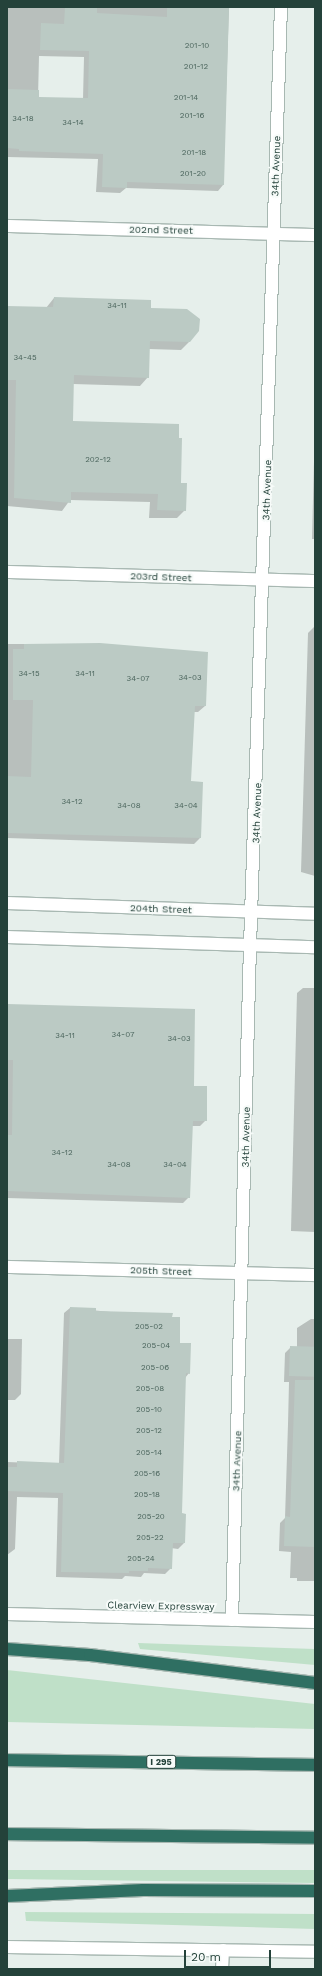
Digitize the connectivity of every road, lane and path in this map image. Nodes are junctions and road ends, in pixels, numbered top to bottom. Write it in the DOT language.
graph roads {
  1 [pos="281,7"];
  2 [pos="7,226"];
  3 [pos="274,233"];
  4 [pos="315,235"];
  5 [pos="7,572"];
  6 [pos="264,580"];
  7 [pos="315,581"];
  8 [pos="7,904"];
  9 [pos="253,912"];
  10 [pos="315,914"];
  11 [pos="7,937"];
  12 [pos="250,946"];
  13 [pos="315,947"];
  14 [pos="7,1267"];
  15 [pos="242,1273"];
  16 [pos="315,1275"];
  17 [pos="7,1614"];
  18 [pos="232,1620"];
  19 [pos="315,1622"];
  20 [pos="7,1648"];
  21 [pos="315,1683"];
  22 [pos="7,1760"];
  23 [pos="315,1765"];
  24 [pos="7,1834"];
  25 [pos="315,1838"];
  26 [pos="315,1891"];
  27 [pos="7,1896"];
  28 [pos="7,1947"];
  29 [pos="223,1950"];
  30 [pos="315,1952"];
  31 [pos="222,1969"];
  1 -- 3 [label="street, 34th Avenue"];
  2 -- 3 [label="street, 202nd Street"];
  3 -- 4 [label="street, 202nd Street"];
  3 -- 6 [label="street, 34th Avenue"];
  5 -- 6 [label="street, 203rd Street"];
  6 -- 7 [label="street, 203rd Street"];
  6 -- 9 [label="street, 34th Avenue"];
  8 -- 9 [label="street, 204th Street"];
  9 -- 10 [label="street, 204th Street"];
  9 -- 12 [label="street, 34th Avenue"];
  11 -- 12 [label="street"];
  12 -- 13 [label="street"];
  12 -- 15 [label="street, 34th Avenue"];
  14 -- 15 [label="street, 205th Street"];
  15 -- 16 [label="street, 205th Street"];
  15 -- 18 [label="street, 34th Avenue"];
  17 -- 18 [label="street, Clearview Expressway"];
  18 -- 19 [label="street, Clearview Expressway"];
  20 -- 21 [label="highway"];
  22 -- 23 [label="highway, I 295"];
  24 -- 25 [label="highway"];
  26 -- 27 [label="highway"];
  28 -- 29 [label="street"];
  29 -- 30 [label="street"];
  29 -- 31 [label="street"];
}
